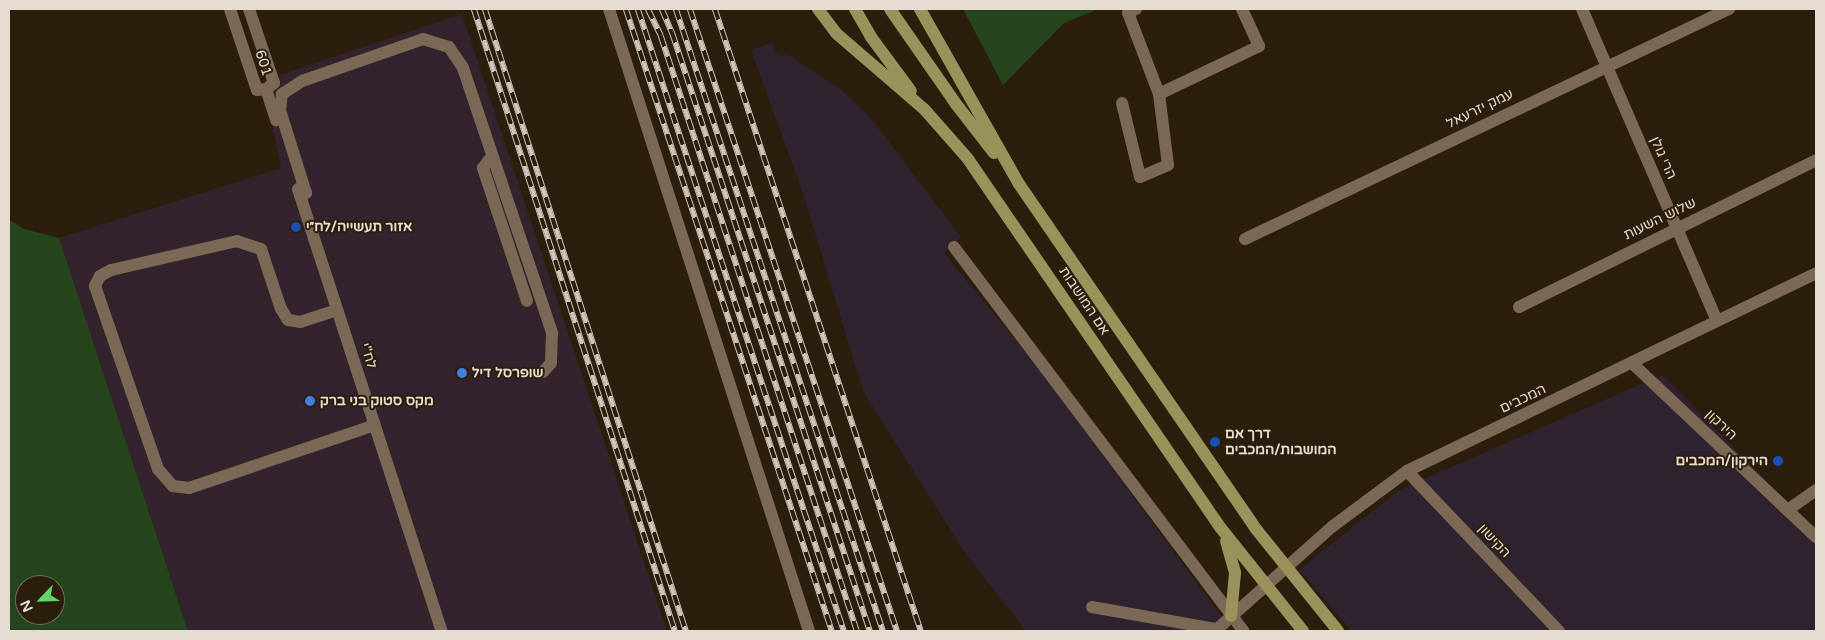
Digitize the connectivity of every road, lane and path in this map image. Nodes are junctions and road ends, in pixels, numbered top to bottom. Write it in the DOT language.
graph roads {
  1 [pos="230,9"];
  2 [pos="249,9"];
  3 [pos="608,9"];
  4 [pos="818,9"];
  5 [pos="855,9"];
  6 [pos="890,9"];
  7 [pos="920,9"];
  8 [pos="1242,9"];
  9 [pos="1582,9"];
  10 [pos="1729,9"];
  11 [pos="1132,11"];
  12 [pos="1606,65"];
  13 [pos="266,89"];
  14 [pos="1159,94"];
  15 [pos="1122,103"];
  16 [pos="925,110"];
  17 [pos="492,156"];
  18 [pos="1816,160"];
  19 [pos="1019,184"];
  20 [pos="300,196"];
  21 [pos="1677,228"];
  22 [pos="1245,239"];
  23 [pos="954,247"];
  24 [pos="1816,273"];
  25 [pos="527,301"];
  26 [pos="1519,307"];
  27 [pos="337,310"];
  28 [pos="1716,319"];
  29 [pos="1633,364"];
  30 [pos="543,372"];
  31 [pos="375,425"];
  32 [pos="1407,471"];
  33 [pos="1816,490"];
  34 [pos="1788,509"];
  35 [pos="1816,525"];
  36 [pos="1220,527"];
  37 [pos="1816,536"];
  38 [pos="1286,568"];
  39 [pos="1265,586"];
  40 [pos="1092,607"];
  41 [pos="1231,616"];
  42 [pos="1215,630"];
  43 [pos="442,631"];
  44 [pos="809,631"];
  45 [pos="1243,631"];
  46 [pos="1303,631"];
  47 [pos="1338,631"];
  48 [pos="1559,631"];
  1 -- 13 [label="street, 601"];
  2 -- 13 [label="street, 601"];
  3 -- 44 [label="street"];
  4 -- 16 [label="main road, אם המושבות"];
  5 -- 16 [label="main road"];
  6 -- 19 [label="main road"];
  7 -- 19 [label="main road, אם המושבות"];
  8 -- 14 [label="street"];
  9 -- 12 [label="street, הרי גולן"];
  10 -- 12 [label="street, עמק יזרעאל"];
  11 -- 14 [label="street"];
  12 -- 21 [label="street, הרי גולן"];
  12 -- 22 [label="street, עמק יזרעאל"];
  13 -- 20 [label="street, לח\"י"];
  14 -- 15 [label="street"];
  16 -- 36 [label="main road, אם המושבות"];
  17 -- 20 [label="street"];
  17 -- 25 [label="street"];
  17 -- 30 [label="street"];
  18 -- 21 [label="street, שלוש השעות"];
  19 -- 38 [label="main road, אם המושבות"];
  20 -- 27 [label="street, לח\"י"];
  21 -- 26 [label="street, שלוש השעות"];
  21 -- 28 [label="street, הרי גולן"];
  23 -- 41 [label="street"];
  24 -- 28 [label="street, המכבים"];
  27 -- 31 [label="street, לח\"י"];
  27 -- 31 [label="street"];
  28 -- 29 [label="street, המכבים"];
  29 -- 32 [label="street, המכבים"];
  29 -- 34 [label="street, הירקון"];
  31 -- 43 [label="street, לח\"י"];
  32 -- 38 [label="street, המכבים"];
  32 -- 48 [label="street, הקישון"];
  33 -- 34 [label="street"];
  34 -- 35 [label="street, הירקון"];
  34 -- 37 [label="street, הירקון"];
  36 -- 39 [label="main road, אם המושבות"];
  36 -- 41 [label="main road"];
  38 -- 39 [label="street, המכבים"];
  38 -- 47 [label="main road, אם המושבות"];
  39 -- 41 [label="street, המכבים"];
  39 -- 46 [label="main road, אם המושבות"];
  40 -- 42 [label="street"];
  41 -- 42 [label="street, המכבים"];
  41 -- 45 [label="street"];
}
